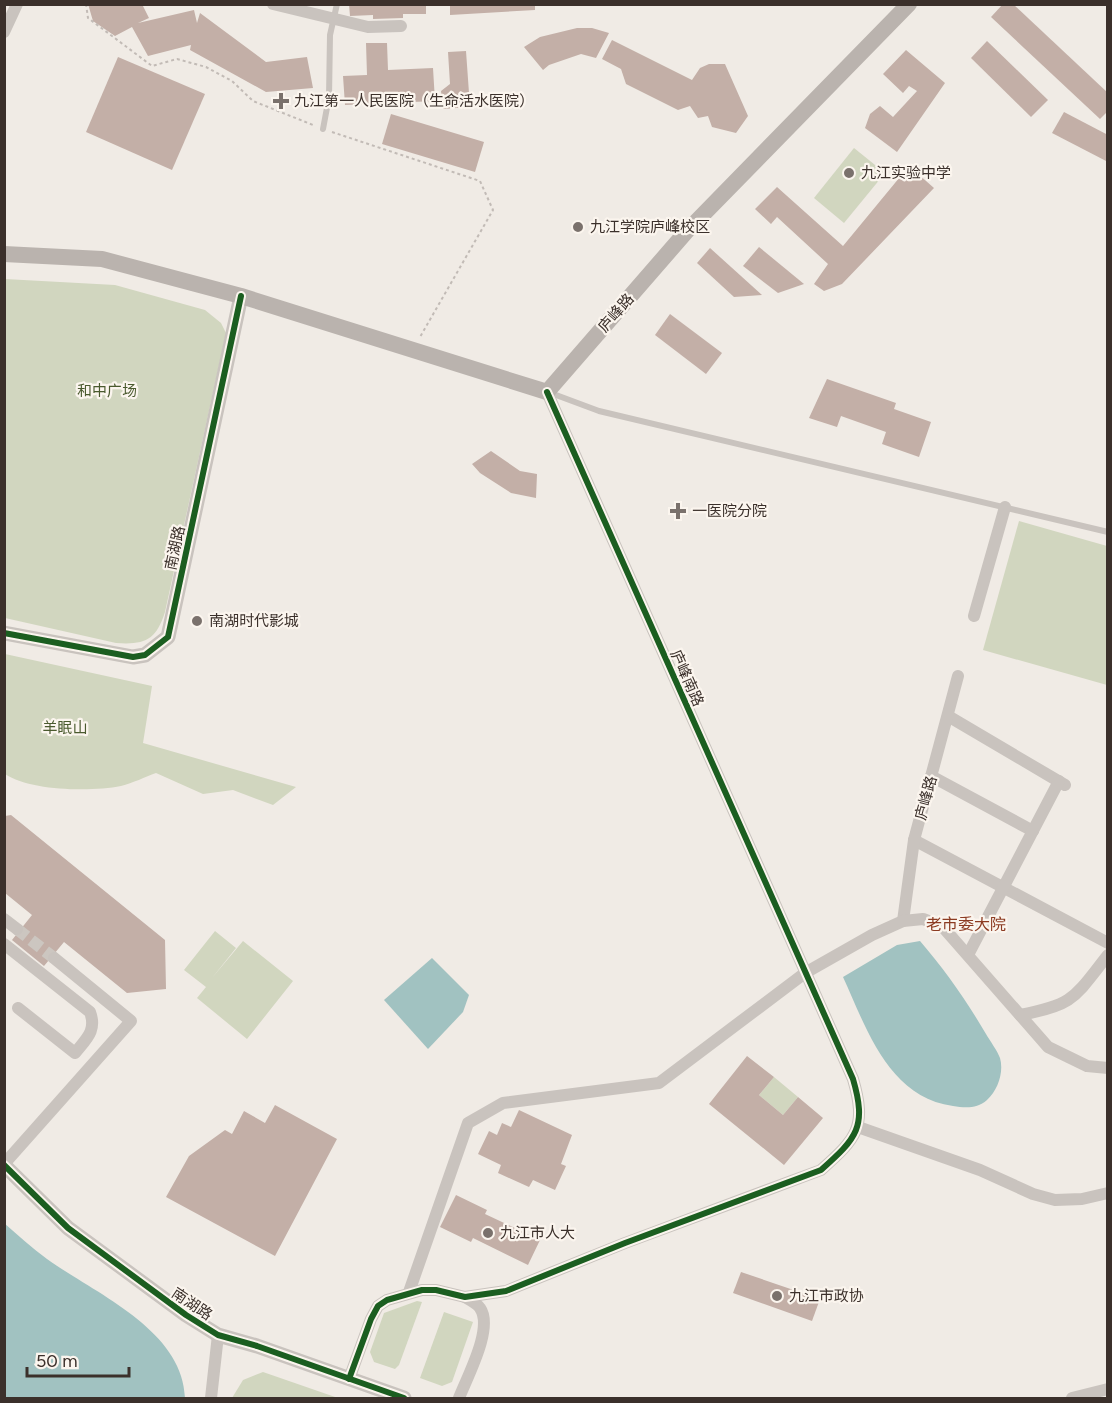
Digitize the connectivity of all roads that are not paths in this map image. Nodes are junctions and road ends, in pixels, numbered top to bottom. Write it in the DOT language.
graph roads {
  1 [pos="17,4"];
  2 [pos="273,4"];
  3 [pos="337,4"];
  4 [pos="909,4"];
  5 [pos="334,18"];
  6 [pos="400,26"];
  7 [pos="4,32"];
  8 [pos="323,129"];
  9 [pos="4,254"];
  10 [pos="241,296"];
  11 [pos="547,392"];
  12 [pos="1005,507"];
  13 [pos="1107,532"];
  14 [pos="974,616"];
  15 [pos="4,633"];
  16 [pos="958,676"];
  17 [pos="948,716"];
  18 [pos="932,776"];
  19 [pos="1033,831"];
  20 [pos="914,840"];
  21 [pos="1004,886"];
  22 [pos="4,919"];
  23 [pos="903,921"];
  24 [pos="17,929"];
  25 [pos="1107,943"];
  26 [pos="4,944"];
  27 [pos="969,953"];
  28 [pos="1107,955"];
  29 [pos="54,958"];
  30 [pos="805,973"];
  31 [pos="102,998"];
  32 [pos="18,1008"];
  33 [pos="90,1012"];
  34 [pos="1020,1015"];
  35 [pos="1107,1068"];
  36 [pos="858,1127"];
  37 [pos="4,1165"];
  38 [pos="1107,1193"];
  39 [pos="409,1292"];
  40 [pos="465,1297"];
  41 [pos="218,1335"];
  42 [pos="349,1379"];
  43 [pos="1107,1389"];
  44 [pos="211,1398"];
  45 [pos="404,1398"];
  46 [pos="459,1398"];
  47 [pos="1072,1398"];
  1 -- 7 [label="street"];
  2 -- 5 [label="street"];
  3 -- 5 [label="lane"];
  4 -- 11 [label="main road, 庐峰路"];
  5 -- 6 [label="street"];
  5 -- 8 [label="lane"];
  9 -- 10 [label="main road"];
  10 -- 11 [label="main road"];
  10 -- 15 [label="street, 南湖路"];
  11 -- 12 [label="lane"];
  11 -- 30 [label="street, 庐峰南路"];
  12 -- 13 [label="lane"];
  12 -- 14 [label="street"];
  16 -- 17 [label="street, 庐峰路"];
  17 -- 18 [label="street, 庐峰路"];
  17 -- 19 [label="street"];
  18 -- 19 [label="street"];
  18 -- 20 [label="street, 庐峰路"];
  19 -- 21 [label="street"];
  20 -- 21 [label="street"];
  20 -- 23 [label="street, 庐峰路"];
  21 -- 25 [label="street"];
  21 -- 27 [label="street"];
  22 -- 24 [label="street"];
  23 -- 27 [label="street"];
  23 -- 30 [label="street"];
  26 -- 33 [label="street"];
  27 -- 34 [label="street"];
  28 -- 34 [label="street"];
  29 -- 31 [label="street"];
  30 -- 36 [label="street, 庐峰南路"];
  30 -- 39 [label="street"];
  31 -- 33 [label="street"];
  31 -- 37 [label="street"];
  32 -- 33 [label="street"];
  34 -- 35 [label="street"];
  36 -- 38 [label="street"];
  36 -- 40 [label="street"];
  37 -- 41 [label="street, 南湖路"];
  39 -- 40 [label="street"];
  39 -- 42 [label="street"];
  40 -- 46 [label="street"];
  41 -- 42 [label="street, 南湖路"];
  41 -- 44 [label="street"];
  42 -- 45 [label="street, 南湖路"];
  43 -- 47 [label="street"];
}
